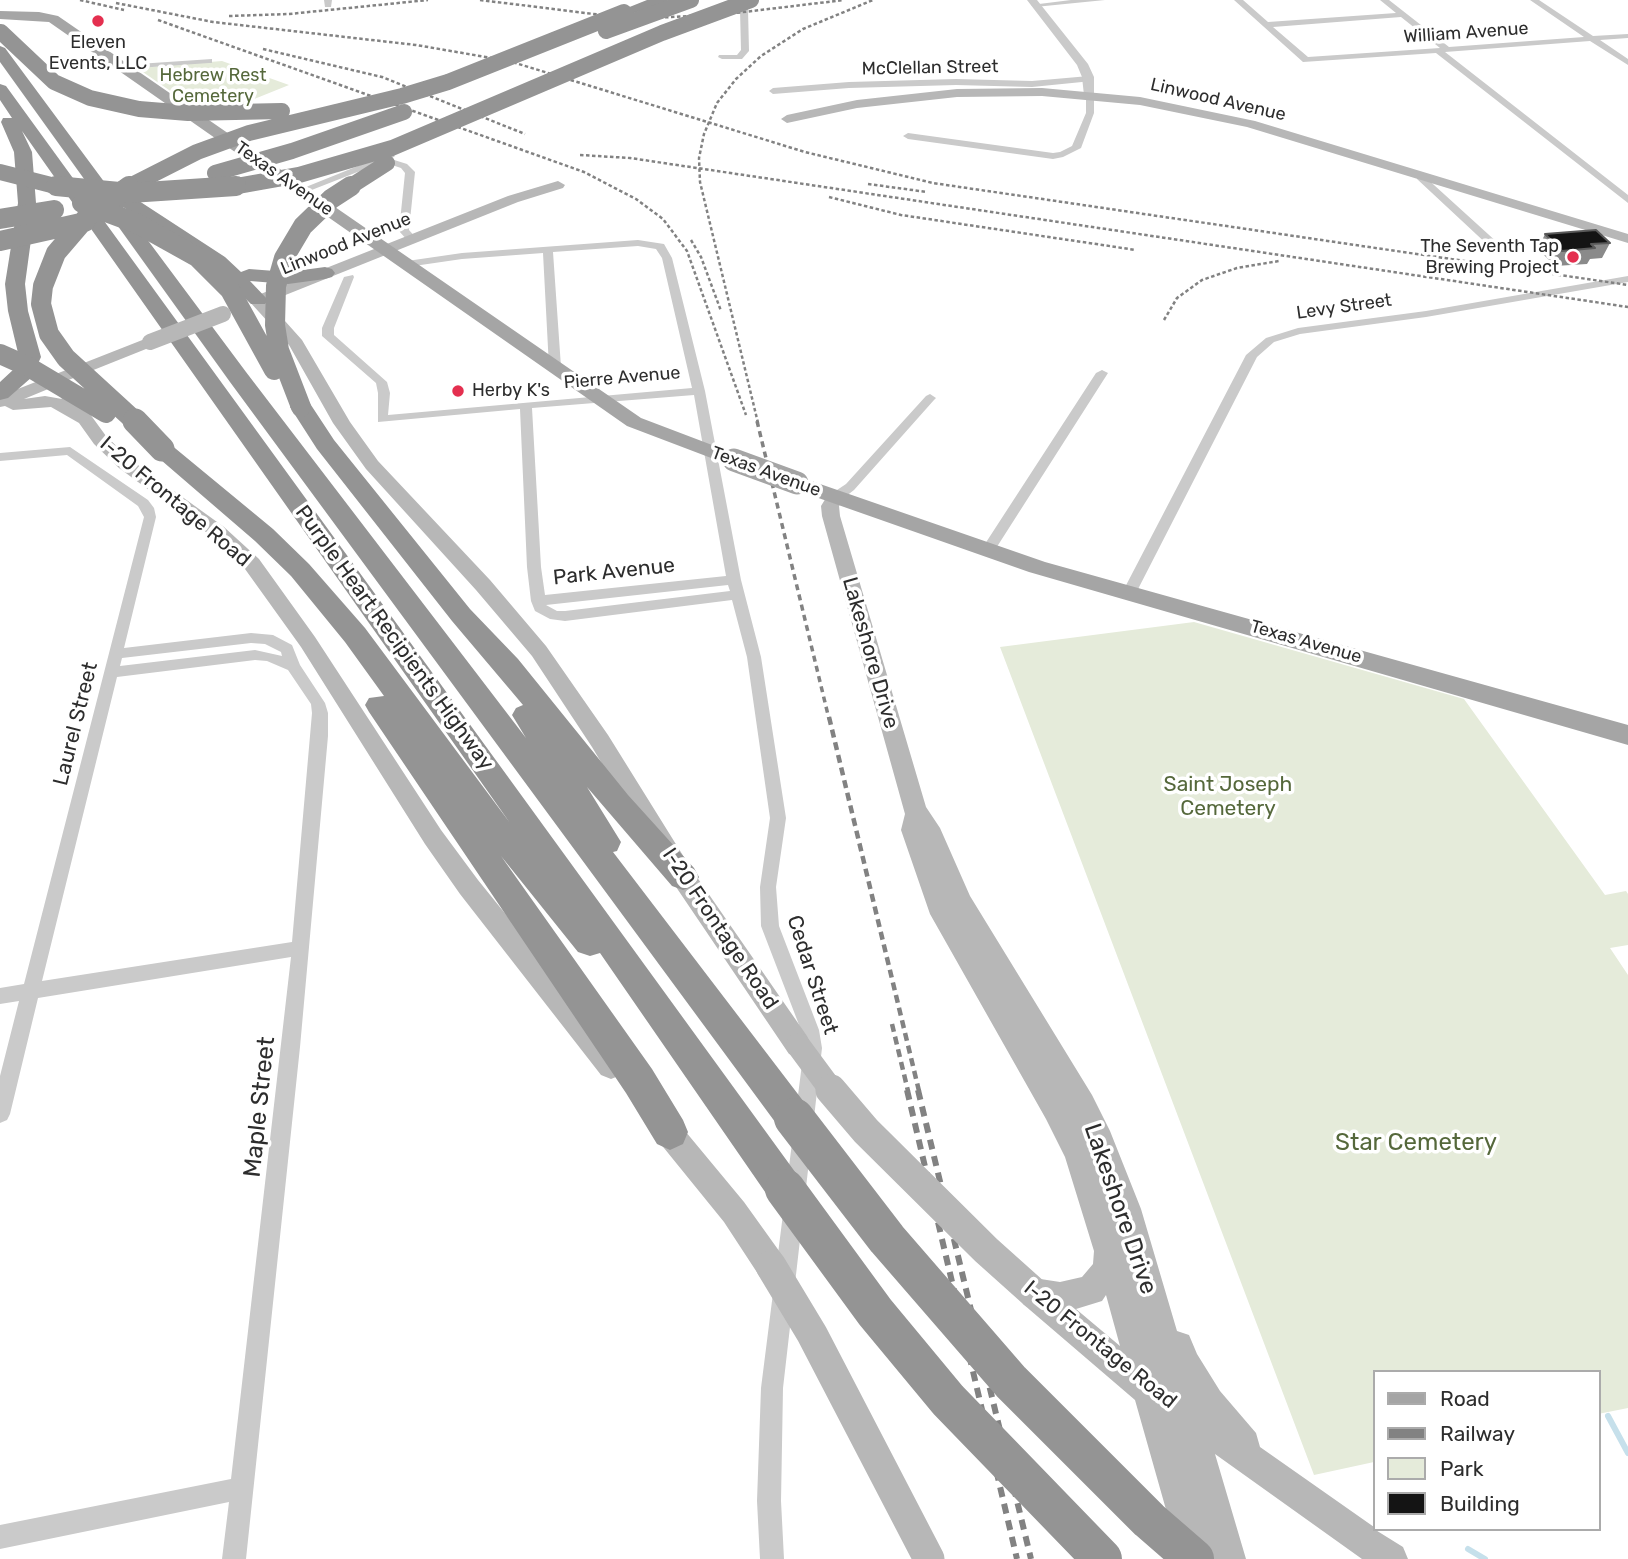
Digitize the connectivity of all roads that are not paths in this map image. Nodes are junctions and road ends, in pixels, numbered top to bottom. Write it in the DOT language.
graph roads {
  1 [pos="661,0"];
  2 [pos="691,0"];
  3 [pos="737,0"];
  4 [pos="751,0"];
  5 [pos="1101,0"];
  6 [pos="1238,0"];
  7 [pos="1384,0"];
  8 [pos="1535,0"];
  9 [pos="1034,2"];
  10 [pos="624,12"];
  11 [pos="18,15"];
  12 [pos="1403,15"];
  13 [pos="1266,24"];
  14 [pos="0,32"];
  15 [pos="1628,36"];
  16 [pos="1593,39"];
  17 [pos="1444,50"];
  18 [pos="722,57"];
  19 [pos="209,61"];
  20 [pos="1628,63"];
  21 [pos="124,67"];
  22 [pos="1089,79"];
  23 [pos="541,85"];
  24 [pos="0,89"];
  25 [pos="772,91"];
  26 [pos="0,95"];
  27 [pos="1090,95"];
  28 [pos="787,119"];
  29 [pos="908,136"];
  30 [pos="412,148"];
  31 [pos="382,159"];
  32 [pos="0,172"];
  33 [pos="1420,177"];
  34 [pos="91,178"];
  35 [pos="558,185"];
  36 [pos="0,187"];
  37 [pos="301,191"];
  38 [pos="1628,200"];
  39 [pos="0,219"];
  40 [pos="411,239"];
  41 [pos="1628,239"];
  42 [pos="0,241"];
  43 [pos="1494,246"];
  44 [pos="385,249"];
  45 [pos="548,251"];
  46 [pos="218,261"];
  47 [pos="407,264"];
  48 [pos="325,273"];
  49 [pos="349,276"];
  50 [pos="1628,279"];
  51 [pos="258,300"];
  52 [pos="223,314"];
  53 [pos="24,330"];
  54 [pos="150,342"];
  55 [pos="0,354"];
  56 [pos="311,366"];
  57 [pos="555,367"];
  58 [pos="1102,373"];
  59 [pos="57,379"];
  60 [pos="699,391"];
  61 [pos="0,393"];
  62 [pos="600,398"];
  63 [pos="930,398"];
  64 [pos="0,402"];
  65 [pos="526,406"];
  66 [pos="301,407"];
  67 [pos="0,408"];
  68 [pos="94,433"];
  69 [pos="162,449"];
  70 [pos="709,452"];
  71 [pos="0,457"];
  72 [pos="843,492"];
  73 [pos="235,511"];
  74 [pos="988,550"];
  75 [pos="736,587"];
  76 [pos="1129,593"];
  77 [pos="460,615"];
  78 [pos="116,654"];
  79 [pos="293,666"];
  80 [pos="111,672"];
  81 [pos="1628,734"];
  82 [pos="915,810"];
  83 [pos="683,877"];
  84 [pos="299,948"];
  85 [pos="31,991"];
  86 [pos="0,996"];
  87 [pos="723,1025"];
  88 [pos="0,1114"];
  89 [pos="670,1132"];
  90 [pos="747,1135"];
  91 [pos="1109,1249"];
  92 [pos="1147,1280"];
  93 [pos="1034,1293"];
  94 [pos="1150,1391"];
  95 [pos="1187,1415"];
  96 [pos="1272,1476"];
  97 [pos="242,1489"];
  98 [pos="0,1537"];
  99 [pos="234,1559"];
  100 [pos="772,1559"];
  101 [pos="929,1559"];
  102 [pos="1102,1559"];
  103 [pos="1195,1559"];
  104 [pos="1229,1559"];
  105 [pos="1391,1559"];
  1 -- 10 [label="highway"];
  2 -- 39 [label="highway, bridge"];
  3 -- 18 [label="street"];
  3 -- 42 [label="highway, bridge"];
  4 -- 23 [label="highway, bridge"];
  5 -- 9 [label="street"];
  6 -- 13 [label="street"];
  7 -- 12 [label="street"];
  8 -- 16 [label="street"];
  9 -- 22 [label="street"];
  10 -- 14 [label="highway, bridge"];
  10 -- 69 [label="highway, bridge"];
  11 -- 14 [label="main road, Texas Avenue"];
  11 -- 21 [label="main road, Texas Avenue"];
  12 -- 13 [label="street"];
  12 -- 17 [label="street"];
  13 -- 17 [label="street, William Avenue"];
  14 -- 34 [label="highway, Purple Heart Recipients Highway"];
  15 -- 16 [label="street, William Avenue"];
  16 -- 17 [label="street, William Avenue"];
  16 -- 20 [label="street"];
  17 -- 38 [label="street"];
  19 -- 21 [label="street"];
  21 -- 37 [label="main road, Texas Avenue"];
  22 -- 25 [label="street, McClellan Street"];
  22 -- 27 [label="street"];
  23 -- 32 [label="highway, bridge"];
  23 -- 66 [label="highway, bridge"];
  24 -- 90 [label="highway, Purple Heart Recipients Highway"];
  26 -- 53 [label="highway"];
  27 -- 28 [label="main road, Linwood Avenue"];
  27 -- 29 [label="street"];
  27 -- 33 [label="main road, Linwood Avenue"];
  30 -- 31 [label="street"];
  31 -- 37 [label="street"];
  31 -- 40 [label="street"];
  33 -- 41 [label="main road, Linwood Avenue"];
  33 -- 43 [label="street"];
  34 -- 46 [label="highway"];
  34 -- 87 [label="highway, Purple Heart Recipients Highway"];
  35 -- 40 [label="main road, Linwood Avenue"];
  36 -- 66 [label="highway, bridge"];
  37 -- 44 [label="main road, Texas Avenue"];
  40 -- 44 [label="main road, Linwood Avenue"];
  44 -- 47 [label="main road, Texas Avenue"];
  44 -- 48 [label="main road, Linwood Avenue"];
  45 -- 47 [label="street"];
  45 -- 57 [label="street"];
  45 -- 60 [label="street, Cedar Street"];
  46 -- 48 [label="highway"];
  46 -- 51 [label="highway"];
  47 -- 57 [label="main road, Texas Avenue"];
  48 -- 51 [label="main road, Linwood Avenue"];
  48 -- 56 [label="main road"];
  49 -- 65 [label="street, Pierre Avenue"];
  50 -- 76 [label="street, Levy Street"];
  51 -- 52 [label="main road, Linwood Avenue"];
  51 -- 56 [label="main road, I-20 Frontage Road"];
  52 -- 54 [label="main road, Linwood Avenue, bridge"];
  53 -- 59 [label="highway"];
  53 -- 61 [label="highway"];
  54 -- 59 [label="main road"];
  55 -- 69 [label="highway, bridge"];
  56 -- 83 [label="main road, I-20 Frontage Road"];
  57 -- 62 [label="main road, Texas Avenue"];
  58 -- 74 [label="street"];
  59 -- 64 [label="main road"];
  59 -- 68 [label="main road, I-20 Frontage Road"];
  60 -- 62 [label="street, Pierre Avenue"];
  60 -- 70 [label="street, Cedar Street"];
  62 -- 65 [label="street, Pierre Avenue"];
  62 -- 70 [label="main road, Texas Avenue"];
  63 -- 72 [label="street"];
  65 -- 75 [label="street, Park Avenue"];
  66 -- 77 [label="highway"];
  67 -- 68 [label="main road"];
  68 -- 89 [label="main road, I-20 Frontage Road"];
  69 -- 73 [label="highway"];
  70 -- 72 [label="main road, Texas Avenue, bridge"];
  70 -- 75 [label="street, Cedar Street"];
  71 -- 78 [label="street, Laurel Street"];
  72 -- 74 [label="main road, Texas Avenue"];
  72 -- 82 [label="main road, Lakeshore Drive"];
  73 -- 89 [label="highway"];
  73 -- 90 [label="highway"];
  74 -- 76 [label="main road, Texas Avenue"];
  75 -- 100 [label="street, Cedar Street"];
  76 -- 81 [label="main road, Texas Avenue"];
  77 -- 83 [label="highway"];
  77 -- 87 [label="highway"];
  78 -- 79 [label="street"];
  78 -- 80 [label="street, Laurel Street"];
  79 -- 80 [label="street"];
  79 -- 84 [label="street, Maple Street"];
  80 -- 85 [label="street, Laurel Street"];
  82 -- 91 [label="main road, Lakeshore Drive"];
  82 -- 92 [label="main road, Lakeshore Drive"];
  83 -- 93 [label="main road, I-20 Frontage Road, bridge"];
  84 -- 85 [label="street"];
  84 -- 97 [label="street, Maple Street"];
  85 -- 86 [label="street"];
  85 -- 88 [label="street, Laurel Street"];
  87 -- 103 [label="highway, Purple Heart Recipients Highway, bridge"];
  89 -- 101 [label="main road, I-20 Frontage Road, bridge"];
  90 -- 102 [label="highway, Purple Heart Recipients Highway, bridge"];
  91 -- 93 [label="main road"];
  91 -- 94 [label="main road, Lakeshore Drive"];
  92 -- 95 [label="main road, Lakeshore Drive"];
  92 -- 96 [label="main road"];
  93 -- 94 [label="main road, I-20 Frontage Road"];
  94 -- 95 [label="main road, I-20 Frontage Road"];
  94 -- 103 [label="main road, Lakeshore Drive"];
  95 -- 96 [label="main road, I-20 Frontage Road"];
  95 -- 104 [label="main road, Lakeshore Drive"];
  96 -- 105 [label="main road"];
  97 -- 98 [label="street"];
  97 -- 99 [label="street, Maple Street"];
}
